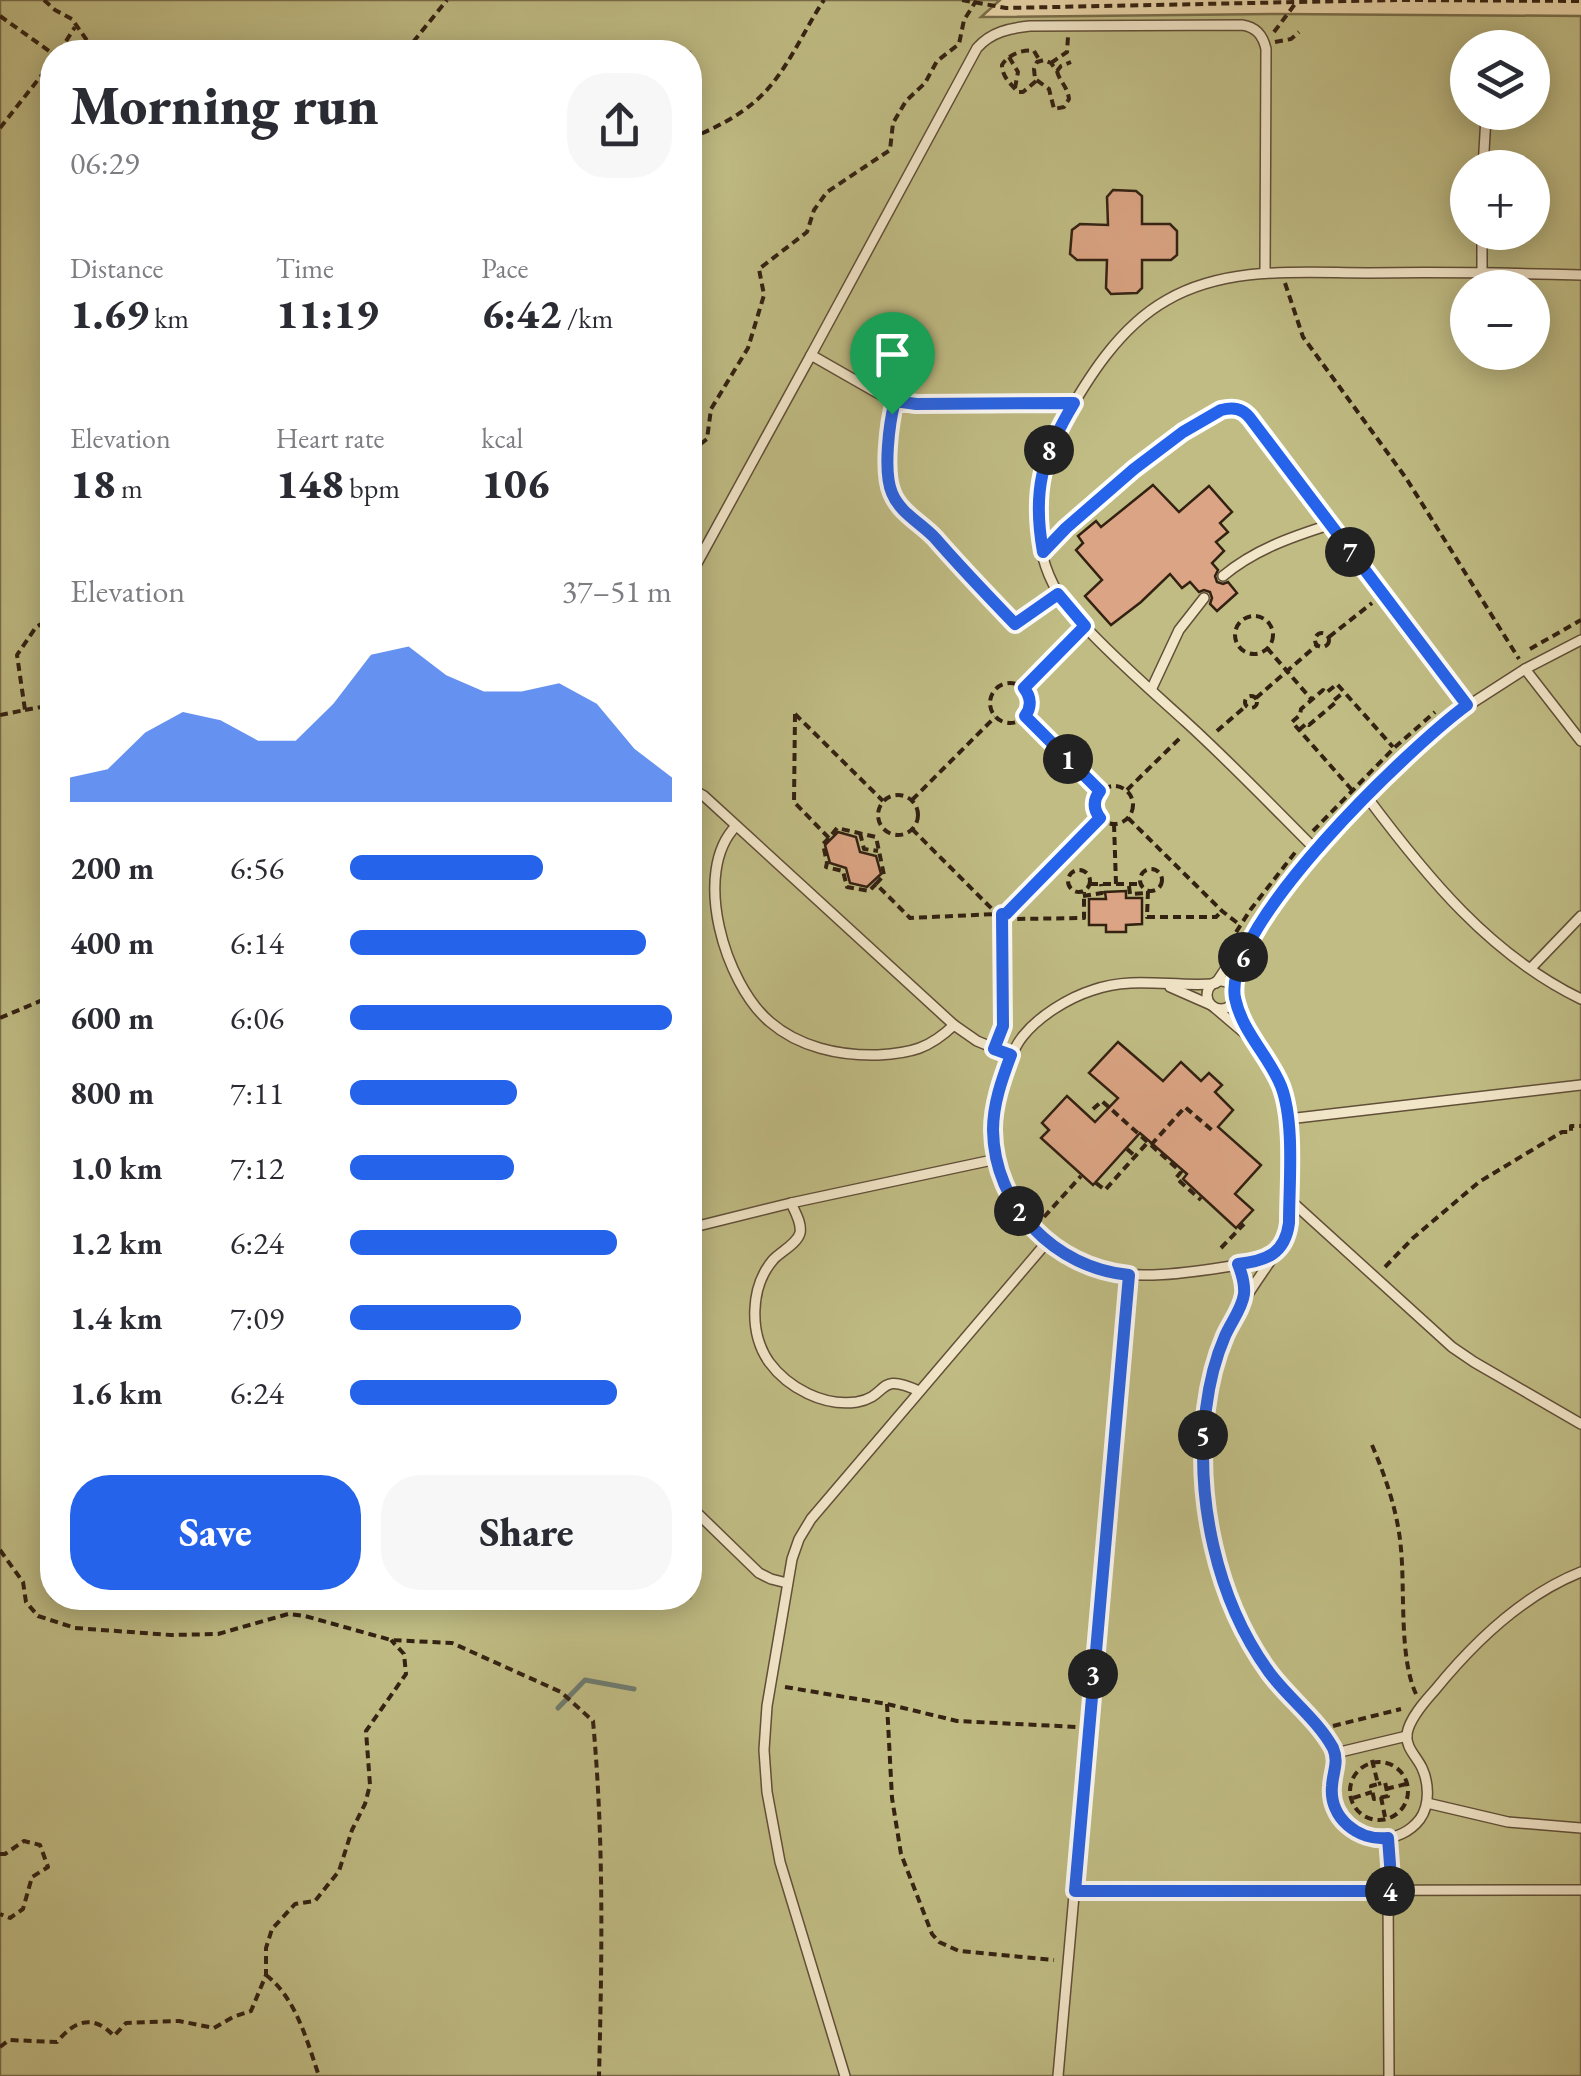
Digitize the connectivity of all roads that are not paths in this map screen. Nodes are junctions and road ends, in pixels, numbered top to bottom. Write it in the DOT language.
graph roads {
  1 [pos="1450,272"];
  2 [pos="1265,273"];
  3 [pos="1550,274"];
  4 [pos="1581,275"];
  5 [pos="811,355"];
  6 [pos="895,401"];
  7 [pos="1074,403"];
  8 [pos="1330,525"];
  9 [pos="1043,552"];
  10 [pos="702,554"];
  11 [pos="1223,576"];
  12 [pos="1058,594"];
  13 [pos="1204,598"];
  14 [pos="1581,640"];
  15 [pos="1525,669"];
  16 [pos="1151,690"];
  17 [pos="1467,705"];
  18 [pos="1581,741"];
  19 [pos="702,795"];
  20 [pos="1366,797"];
  21 [pos="736,826"];
  22 [pos="1316,850"];
  23 [pos="1581,916"];
  24 [pos="1248,944"];
  25 [pos="1531,968"];
  26 [pos="1158,983"];
  27 [pos="1214,983"];
  28 [pos="1235,995"];
  29 [pos="1581,998"];
  30 [pos="1214,1007"];
  31 [pos="954,1024"];
  32 [pos="1254,1043"];
  33 [pos="1011,1055"];
  34 [pos="1581,1086"];
  35 [pos="1288,1120"];
  36 [pos="996,1160"];
  37 [pos="1289,1199"];
  38 [pos="791,1204"];
  39 [pos="702,1225"];
  40 [pos="1047,1242"];
  41 [pos="1279,1248"];
  42 [pos="1238,1264"];
  43 [pos="1129,1275"];
  44 [pos="1242,1302"];
  45 [pos="920,1391"];
  46 [pos="1581,1424"];
  47 [pos="702,1518"];
  48 [pos="1581,1572"];
  49 [pos="786,1583"];
  50 [pos="1406,1736"];
  51 [pos="1336,1752"];
  52 [pos="1427,1804"];
  53 [pos="1581,1828"];
  54 [pos="1388,1838"];
  55 [pos="1581,1890"];
  56 [pos="1075,1891"];
  57 [pos="1390,1891"];
  58 [pos="845,2076"];
  59 [pos="1058,2076"];
  60 [pos="1389,2076"];
  1 -- 2 [label="lane"];
  2 -- 5 [label="lane"];
  2 -- 7 [label="lane"];
  3 -- 4 [label="lane"];
  5 -- 6 [label="lane"];
  5 -- 10 [label="lane"];
  6 -- 7 [label="lane"];
  6 -- 12 [label="lane"];
  7 -- 9 [label="lane"];
  8 -- 9 [label="lane"];
  8 -- 11 [label="lane"];
  8 -- 17 [label="lane"];
  9 -- 12 [label="lane"];
  12 -- 16 [label="lane"];
  13 -- 16 [label="lane"];
  14 -- 15 [label="lane"];
  15 -- 17 [label="lane"];
  15 -- 18 [label="lane"];
  16 -- 22 [label="lane"];
  17 -- 20 [label="lane"];
  19 -- 21 [label="lane"];
  20 -- 22 [label="lane"];
  20 -- 25 [label="lane"];
  21 -- 31 [label="lane"];
  21 -- 31 [label="lane"];
  22 -- 24 [label="lane"];
  23 -- 25 [label="lane"];
  24 -- 27 [label="lane"];
  24 -- 28 [label="lane"];
  25 -- 29 [label="lane"];
  26 -- 27 [label="lane"];
  26 -- 30 [label="lane"];
  26 -- 33 [label="lane"];
  27 -- 28 [label="lane"];
  27 -- 30 [label="lane"];
  28 -- 30 [label="lane"];
  28 -- 32 [label="lane"];
  30 -- 32 [label="lane"];
  31 -- 33 [label="lane"];
  32 -- 35 [label="lane"];
  33 -- 36 [label="lane"];
  34 -- 35 [label="lane"];
  35 -- 37 [label="lane"];
  36 -- 38 [label="lane"];
  36 -- 40 [label="lane"];
  37 -- 41 [label="lane"];
  37 -- 46 [label="lane"];
  38 -- 39 [label="lane"];
  38 -- 45 [label="lane"];
  40 -- 43 [label="lane"];
  40 -- 45 [label="lane"];
  41 -- 42 [label="lane"];
  41 -- 44 [label="lane"];
  42 -- 43 [label="lane"];
  42 -- 44 [label="lane"];
  43 -- 56 [label="lane"];
  44 -- 51 [label="lane"];
  45 -- 49 [label="lane"];
  47 -- 49 [label="lane"];
  48 -- 50 [label="lane"];
  49 -- 58 [label="lane"];
  50 -- 51 [label="lane"];
  50 -- 52 [label="lane"];
  51 -- 54 [label="lane"];
  52 -- 53 [label="lane"];
  52 -- 54 [label="lane"];
  54 -- 57 [label="lane"];
  55 -- 57 [label="lane"];
  56 -- 57 [label="lane"];
  56 -- 59 [label="lane"];
  57 -- 60 [label="lane"];
}
